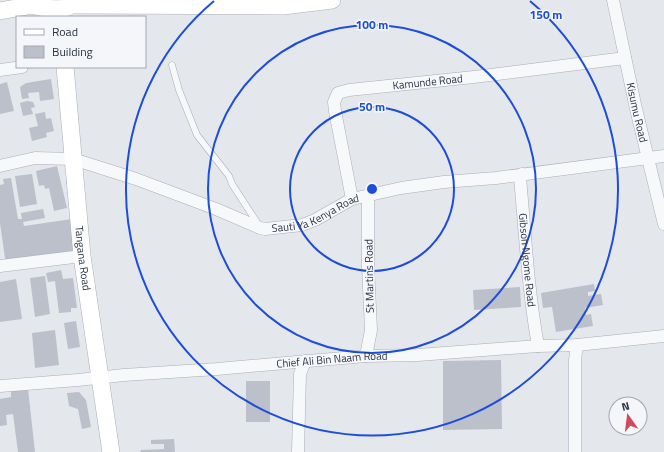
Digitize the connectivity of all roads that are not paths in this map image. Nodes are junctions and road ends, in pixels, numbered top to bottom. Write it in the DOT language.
graph roads {
  1 [pos="332,0"];
  2 [pos="613,0"];
  3 [pos="39,7"];
  4 [pos="68,7"];
  5 [pos="0,11"];
  6 [pos="625,58"];
  7 [pos="172,66"];
  8 [pos="16,68"];
  9 [pos="62,68"];
  10 [pos="0,70"];
  11 [pos="664,156"];
  12 [pos="647,157"];
  13 [pos="73,159"];
  14 [pos="0,166"];
  15 [pos="522,174"];
  16 [pos="368,196"];
  17 [pos="352,199"];
  18 [pos="664,224"];
  19 [pos="260,228"];
  20 [pos="82,256"];
  21 [pos="0,266"];
  22 [pos="664,336"];
  23 [pos="577,345"];
  24 [pos="538,346"];
  25 [pos="366,356"];
  26 [pos="305,361"];
  27 [pos="99,377"];
  28 [pos="0,386"];
  29 [pos="110,451"];
  30 [pos="298,452"];
  31 [pos="575,452"];
  1 -- 4 [label="main road"];
  2 -- 6 [label="street, Kisumu Road"];
  3 -- 4 [label="main road"];
  3 -- 5 [label="main road"];
  6 -- 12 [label="street, Kisumu Road"];
  6 -- 17 [label="street, Kamunde Road"];
  7 -- 19 [label="lane"];
  8 -- 10 [label="street"];
  9 -- 13 [label="main road, Tangana Road"];
  11 -- 12 [label="street, Sauti Ya Kenya Road"];
  12 -- 15 [label="street, Sauti Ya Kenya Road"];
  12 -- 18 [label="street, Kisumu Road"];
  13 -- 14 [label="street, Sauti Ya Kenya Road"];
  13 -- 19 [label="street, Sauti Ya Kenya Road"];
  13 -- 20 [label="main road, Tangana Road"];
  15 -- 16 [label="street, Sauti Ya Kenya Road"];
  15 -- 24 [label="street, Gibson Ngome Road"];
  16 -- 17 [label="street, Sauti Ya Kenya Road"];
  16 -- 25 [label="street, St Martins Road"];
  17 -- 19 [label="street, Sauti Ya Kenya Road"];
  20 -- 21 [label="street"];
  20 -- 27 [label="main road, Tangana Road"];
  22 -- 23 [label="street, Chief Ali Bin Naam Road"];
  23 -- 24 [label="street, Chief Ali Bin Naam Road"];
  23 -- 31 [label="street"];
  24 -- 25 [label="street, Chief Ali Bin Naam Road"];
  25 -- 26 [label="street, Chief Ali Bin Naam Road"];
  26 -- 27 [label="street, Chief Ali Bin Naam Road"];
  26 -- 30 [label="street"];
  27 -- 28 [label="street, Chief Ali Bin Naam Road"];
  27 -- 29 [label="main road, Tangana Road"];
}
